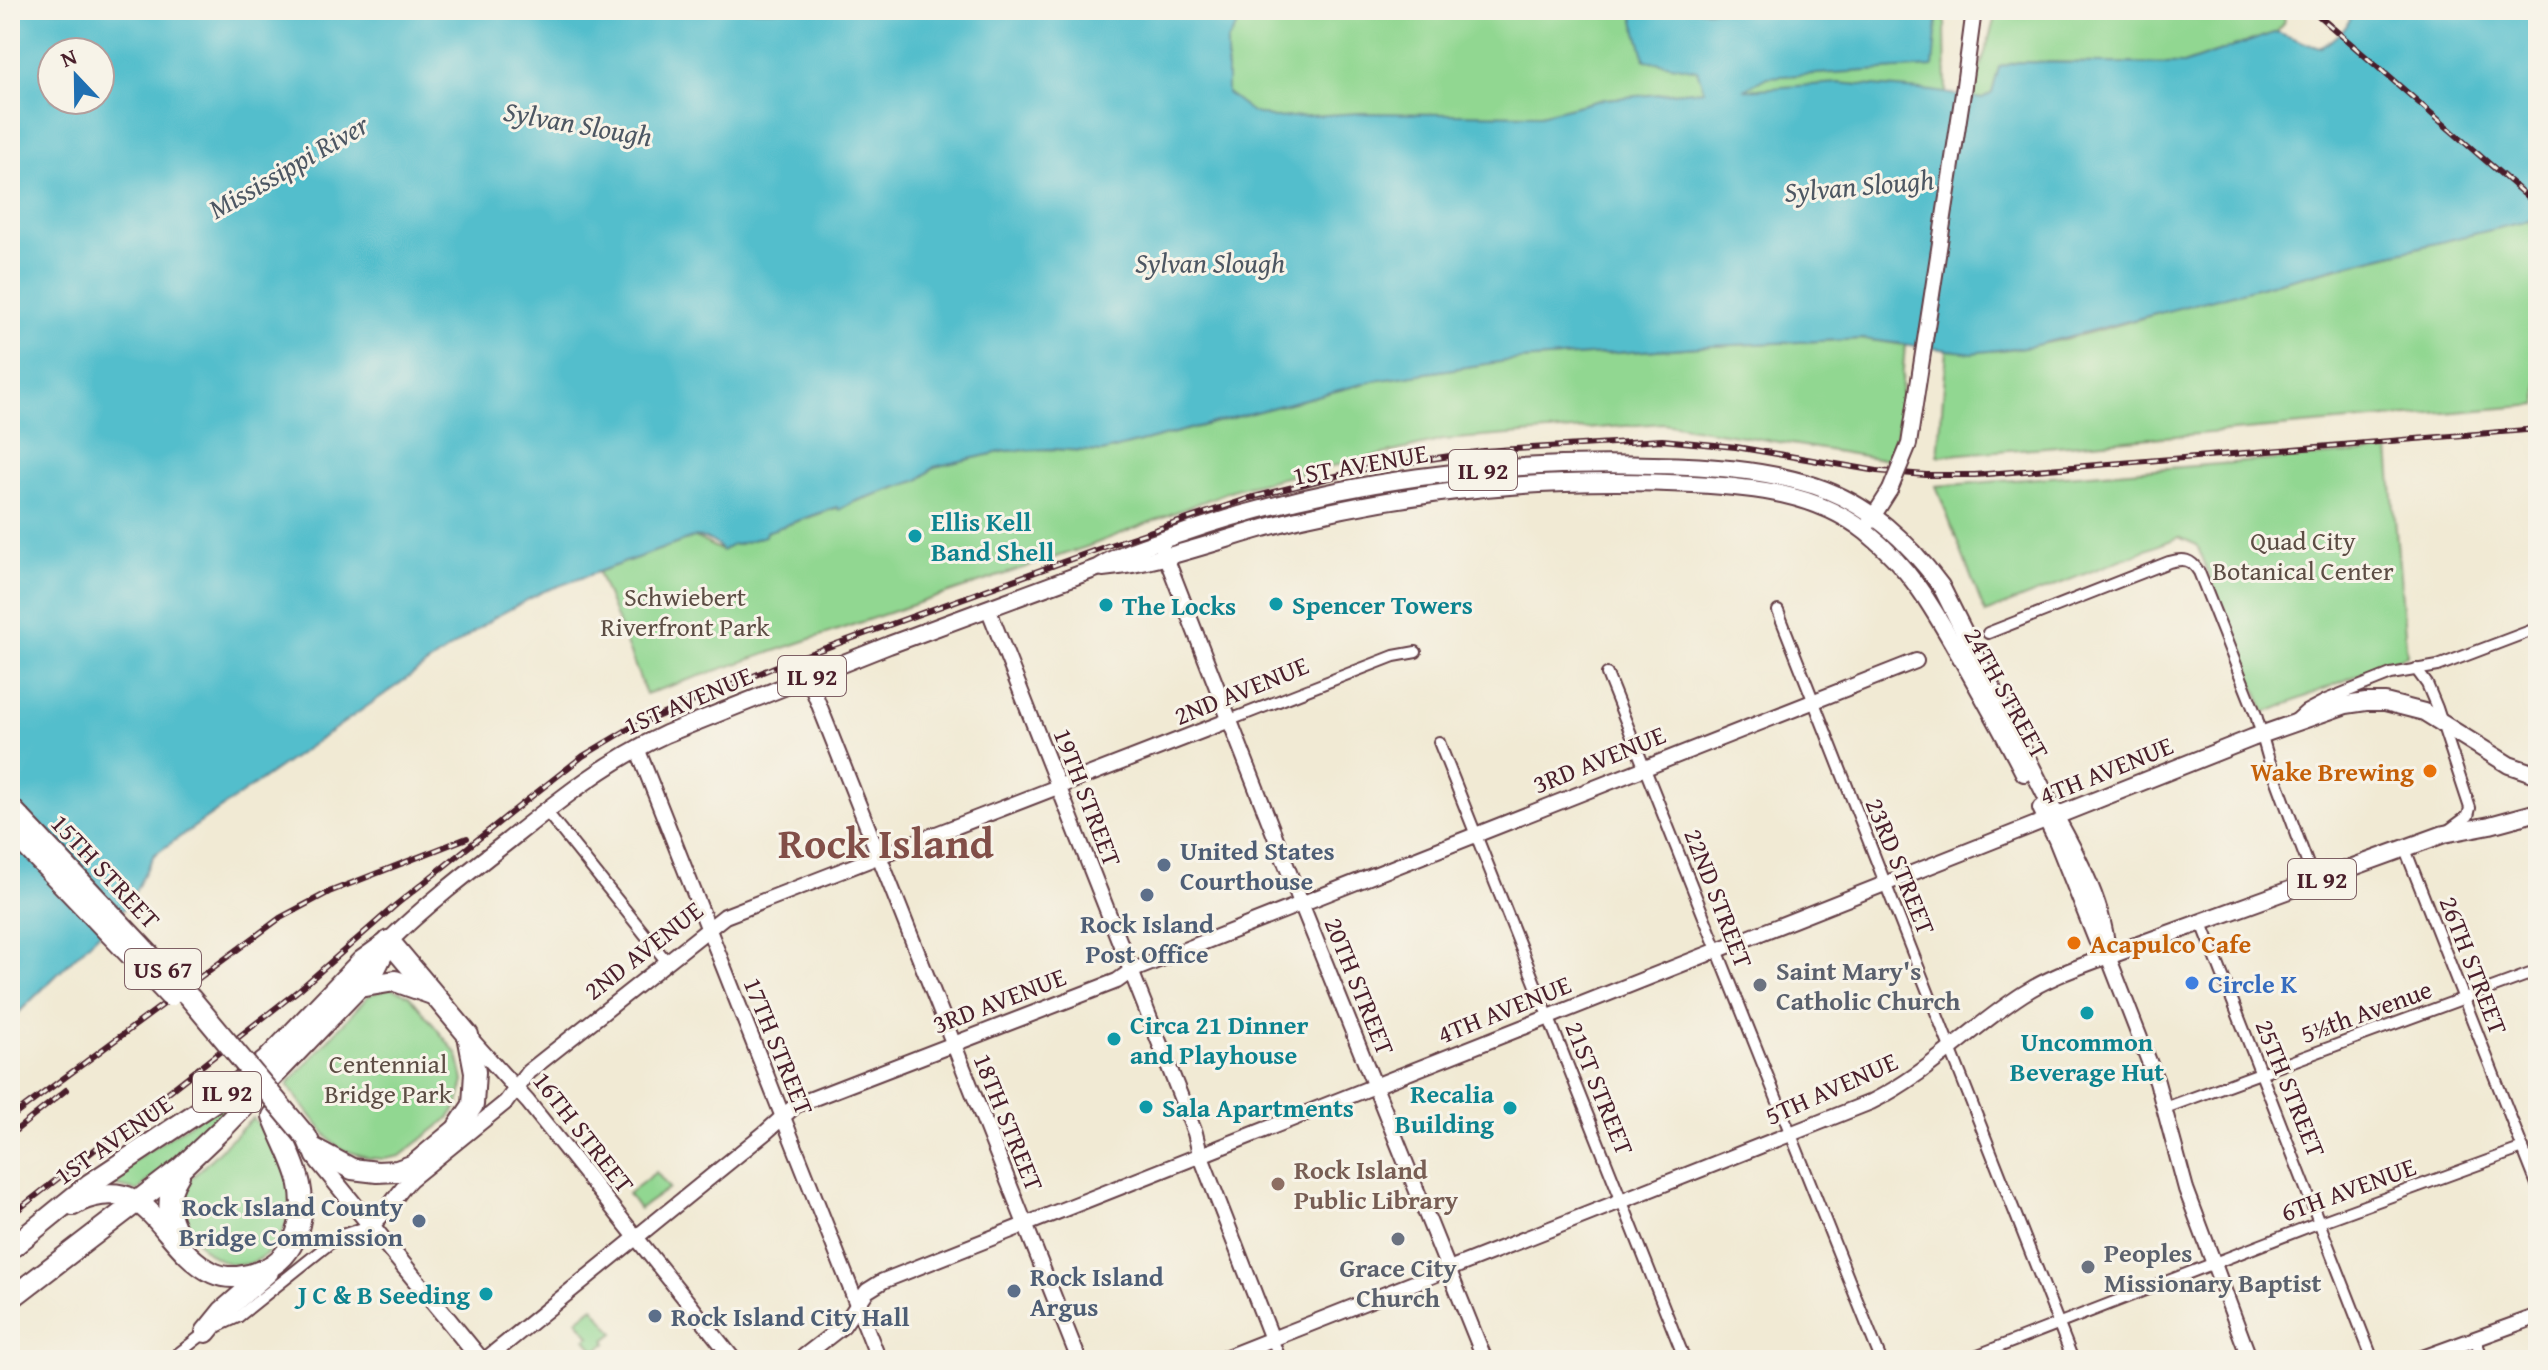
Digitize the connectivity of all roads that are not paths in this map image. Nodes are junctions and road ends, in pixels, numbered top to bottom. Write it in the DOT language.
graph roads {
  1 [pos="1974,10"];
  2 [pos="1874,516"];
  3 [pos="1864,531"];
  4 [pos="1162,547"];
  5 [pos="988,608"];
  6 [pos="1778,611"];
  7 [pos="2538,628"];
  8 [pos="1988,633"];
  9 [pos="1416,652"];
  10 [pos="1916,661"];
  11 [pos="2416,669"];
  12 [pos="1607,674"];
  13 [pos="808,677"];
  14 [pos="1814,700"];
  15 [pos="1230,720"];
  16 [pos="2443,724"];
  17 [pos="2289,725"];
  18 [pos="2257,736"];
  19 [pos="1439,742"];
  20 [pos="637,748"];
  21 [pos="1643,767"];
  22 [pos="2538,775"];
  23 [pos="1058,788"];
  24 [pos="10,807"];
  25 [pos="546,811"];
  26 [pos="2538,812"];
  27 [pos="2052,818"];
  28 [pos="10,829"];
  29 [pos="1476,834"];
  30 [pos="2444,834"];
  31 [pos="2405,849"];
  32 [pos="881,855"];
  33 [pos="2314,881"];
  34 [pos="1885,884"];
  35 [pos="1301,903"];
  36 [pos="2202,923"];
  37 [pos="708,930"];
  38 [pos="389,941"];
  39 [pos="1716,951"];
  40 [pos="2108,956"];
  41 [pos="667,962"];
  42 [pos="1131,971"];
  43 [pos="2538,971"];
  44 [pos="359,987"];
  45 [pos="433,994"];
  46 [pos="2465,998"];
  47 [pos="1548,1017"];
  48 [pos="468,1035"];
  49 [pos="952,1043"];
  50 [pos="1950,1049"];
  51 [pos="2262,1073"];
  52 [pos="1375,1086"];
  53 [pos="517,1090"];
  54 [pos="2165,1108"];
  55 [pos="782,1117"];
  56 [pos="1789,1135"];
  57 [pos="304,1148"];
  58 [pos="2523,1148"];
  59 [pos="197,1153"];
  60 [pos="1200,1154"];
  61 [pos="2538,1187"];
  62 [pos="1621,1200"];
  63 [pos="138,1203"];
  64 [pos="45,1221"];
  65 [pos="2320,1222"];
  66 [pos="372,1225"];
  67 [pos="1025,1225"];
  68 [pos="635,1239"];
  69 [pos="10,1249"];
  70 [pos="192,1258"];
  71 [pos="280,1261"];
  72 [pos="2213,1264"];
  73 [pos="1448,1270"];
  74 [pos="10,1299"];
  75 [pos="857,1305"];
  76 [pos="2538,1316"];
  77 [pos="2058,1324"];
  78 [pos="206,1332"];
  79 [pos="2475,1338"];
  80 [pos="1272,1339"];
  81 [pos="170,1360"];
  82 [pos="483,1360"];
  83 [pos="734,1360"];
  84 [pos="799,1360"];
  85 [pos="879,1360"];
  86 [pos="1079,1360"];
  87 [pos="1219,1360"];
  88 [pos="1281,1360"];
  89 [pos="1485,1360"];
  90 [pos="1685,1360"];
  91 [pos="1881,1360"];
  92 [pos="1965,1360"];
  93 [pos="2073,1360"];
  94 [pos="2250,1360"];
  95 [pos="2373,1360"];
  96 [pos="2417,1360"];
  97 [pos="2483,1360"];
  1 -- 2 [label="street, bridge"];
  2 -- 3 [label="street"];
  2 -- 4 [label="main road, 1ST AVENUE / IL 92"];
  2 -- 27 [label="main road, 24TH STREET / IL 92"];
  3 -- 4 [label="main road, 1ST AVENUE / IL 92"];
  3 -- 27 [label="main road, 24TH STREET / IL 92"];
  4 -- 5 [label="main road, 1ST AVENUE / IL 92"];
  4 -- 15 [label="street, 20TH STREET"];
  5 -- 13 [label="main road, 1ST AVENUE / IL 92"];
  5 -- 23 [label="street, 19TH STREET"];
  6 -- 14 [label="street, 23RD STREET"];
  7 -- 11 [label="street"];
  8 -- 18 [label="street"];
  9 -- 15 [label="street, 2ND AVENUE"];
  10 -- 14 [label="street, 3RD AVENUE"];
  11 -- 16 [label="street"];
  11 -- 17 [label="street"];
  12 -- 21 [label="street, 22ND STREET"];
  13 -- 20 [label="main road, 1ST AVENUE / IL 92"];
  13 -- 32 [label="street, 18TH STREET"];
  14 -- 21 [label="street, 3RD AVENUE"];
  14 -- 34 [label="street, 23RD STREET"];
  15 -- 23 [label="street, 2ND AVENUE"];
  15 -- 35 [label="street, 20TH STREET"];
  16 -- 17 [label="main road"];
  16 -- 22 [label="main road"];
  16 -- 30 [label="street"];
  17 -- 18 [label="main road"];
  18 -- 27 [label="main road, 4TH AVENUE"];
  18 -- 33 [label="street"];
  19 -- 29 [label="street, 21ST STREET"];
  20 -- 25 [label="main road, 1ST AVENUE / IL 92"];
  20 -- 37 [label="street, 17TH STREET"];
  21 -- 29 [label="street, 3RD AVENUE"];
  21 -- 39 [label="street, 22ND STREET"];
  23 -- 32 [label="street, 2ND AVENUE"];
  23 -- 42 [label="street, 19TH STREET"];
  24 -- 57 [label="highway, 15TH STREET / US 67, bridge"];
  25 -- 38 [label="main road, 1ST AVENUE / IL 92"];
  25 -- 41 [label="street"];
  26 -- 30 [label="main road, 5TH AVENUE / IL 92"];
  27 -- 34 [label="street, 4TH AVENUE"];
  27 -- 40 [label="main road, 24TH STREET / IL 92"];
  28 -- 57 [label="highway, 15TH STREET / US 67, bridge"];
  29 -- 35 [label="street, 3RD AVENUE"];
  29 -- 47 [label="street, 21ST STREET"];
  30 -- 31 [label="main road, 5TH AVENUE / IL 92"];
  31 -- 33 [label="main road, 5TH AVENUE / IL 92"];
  31 -- 46 [label="street, 26TH STREET"];
  32 -- 37 [label="street, 2ND AVENUE"];
  32 -- 49 [label="street, 18TH STREET"];
  33 -- 36 [label="main road, 5TH AVENUE / IL 92"];
  34 -- 39 [label="street, 4TH AVENUE"];
  34 -- 50 [label="street, 23RD STREET"];
  35 -- 42 [label="street, 3RD AVENUE"];
  35 -- 52 [label="street, 20TH STREET"];
  36 -- 40 [label="main road, 5TH AVENUE / IL 92"];
  36 -- 51 [label="street, 25TH STREET"];
  37 -- 41 [label="street, 2ND AVENUE"];
  37 -- 55 [label="street, 17TH STREET"];
  38 -- 44 [label="highway, 1ST AVENUE / IL 92"];
  38 -- 45 [label="highway, 16TH STREET"];
  38 -- 64 [label="highway, 1ST AVENUE / IL 92"];
  39 -- 47 [label="street, 4TH AVENUE"];
  39 -- 56 [label="street, 22ND STREET"];
  40 -- 50 [label="street, 5TH AVENUE"];
  40 -- 54 [label="street, 24TH STREET"];
  41 -- 53 [label="street, 2ND AVENUE"];
  42 -- 49 [label="street, 3RD AVENUE"];
  42 -- 60 [label="street, 19TH STREET"];
  43 -- 46 [label="street, 5½th Avenue"];
  44 -- 45 [label="highway"];
  44 -- 59 [label="highway, 1ST AVENUE / IL 92"];
  45 -- 48 [label="highway, 16TH STREET"];
  46 -- 51 [label="street, 5½th Avenue"];
  46 -- 58 [label="street, 26TH STREET"];
  47 -- 52 [label="street, 4TH AVENUE"];
  47 -- 62 [label="street, 21ST STREET"];
  48 -- 53 [label="street, 16TH STREET"];
  48 -- 57 [label="highway"];
  49 -- 55 [label="street, 3RD AVENUE"];
  49 -- 67 [label="street, 18TH STREET"];
  50 -- 56 [label="street, 5TH AVENUE"];
  50 -- 77 [label="street, 23RD STREET"];
  51 -- 54 [label="street, 5½th Avenue"];
  51 -- 65 [label="street, 25TH STREET"];
  52 -- 60 [label="street, 4TH AVENUE"];
  52 -- 73 [label="street, 20TH STREET"];
  53 -- 66 [label="street, 2ND AVENUE"];
  53 -- 68 [label="street, 16TH STREET"];
  54 -- 72 [label="street, 24TH STREET"];
  55 -- 68 [label="street, 3RD AVENUE"];
  55 -- 75 [label="street, 17TH STREET"];
  56 -- 62 [label="street, 5TH AVENUE"];
  56 -- 91 [label="street, 22ND STREET"];
  57 -- 66 [label="main road, 15TH STREET / US 67"];
  57 -- 71 [label="highway, 15TH STREET"];
  58 -- 61 [label="street, 26TH STREET"];
  58 -- 65 [label="street, 6TH AVENUE"];
  59 -- 63 [label="highway, 1ST AVENUE / IL 92"];
  59 -- 70 [label="highway"];
  60 -- 67 [label="street, 4TH AVENUE"];
  60 -- 80 [label="street, 19TH STREET"];
  62 -- 73 [label="street, 5TH AVENUE"];
  62 -- 90 [label="street, 21ST STREET"];
  63 -- 64 [label="highway"];
  63 -- 70 [label="highway"];
  63 -- 74 [label="highway, IL 92"];
  64 -- 69 [label="highway, IL 92"];
  65 -- 72 [label="street, 6TH AVENUE"];
  65 -- 95 [label="street, 25TH STREET"];
  66 -- 78 [label="street"];
  66 -- 82 [label="main road, 15TH STREET / US 67"];
  67 -- 75 [label="street, 4TH AVENUE"];
  67 -- 86 [label="street, 18TH STREET"];
  68 -- 82 [label="street, 3RD AVENUE"];
  68 -- 83 [label="street, 16TH STREET"];
  70 -- 71 [label="highway"];
  71 -- 78 [label="highway"];
  72 -- 77 [label="street, 6TH AVENUE"];
  72 -- 94 [label="street, 24TH STREET"];
  73 -- 80 [label="street, 5TH AVENUE"];
  73 -- 89 [label="street, 20TH STREET"];
  75 -- 84 [label="street, 4TH AVENUE"];
  75 -- 85 [label="street, 17TH STREET"];
  76 -- 79 [label="street"];
  77 -- 92 [label="street, 6TH AVENUE"];
  77 -- 93 [label="street, 23RD STREET"];
  78 -- 81 [label="street"];
  79 -- 96 [label="street"];
  79 -- 97 [label="street"];
  80 -- 87 [label="street, 5TH AVENUE"];
  80 -- 88 [label="street, 19TH STREET"];
}
